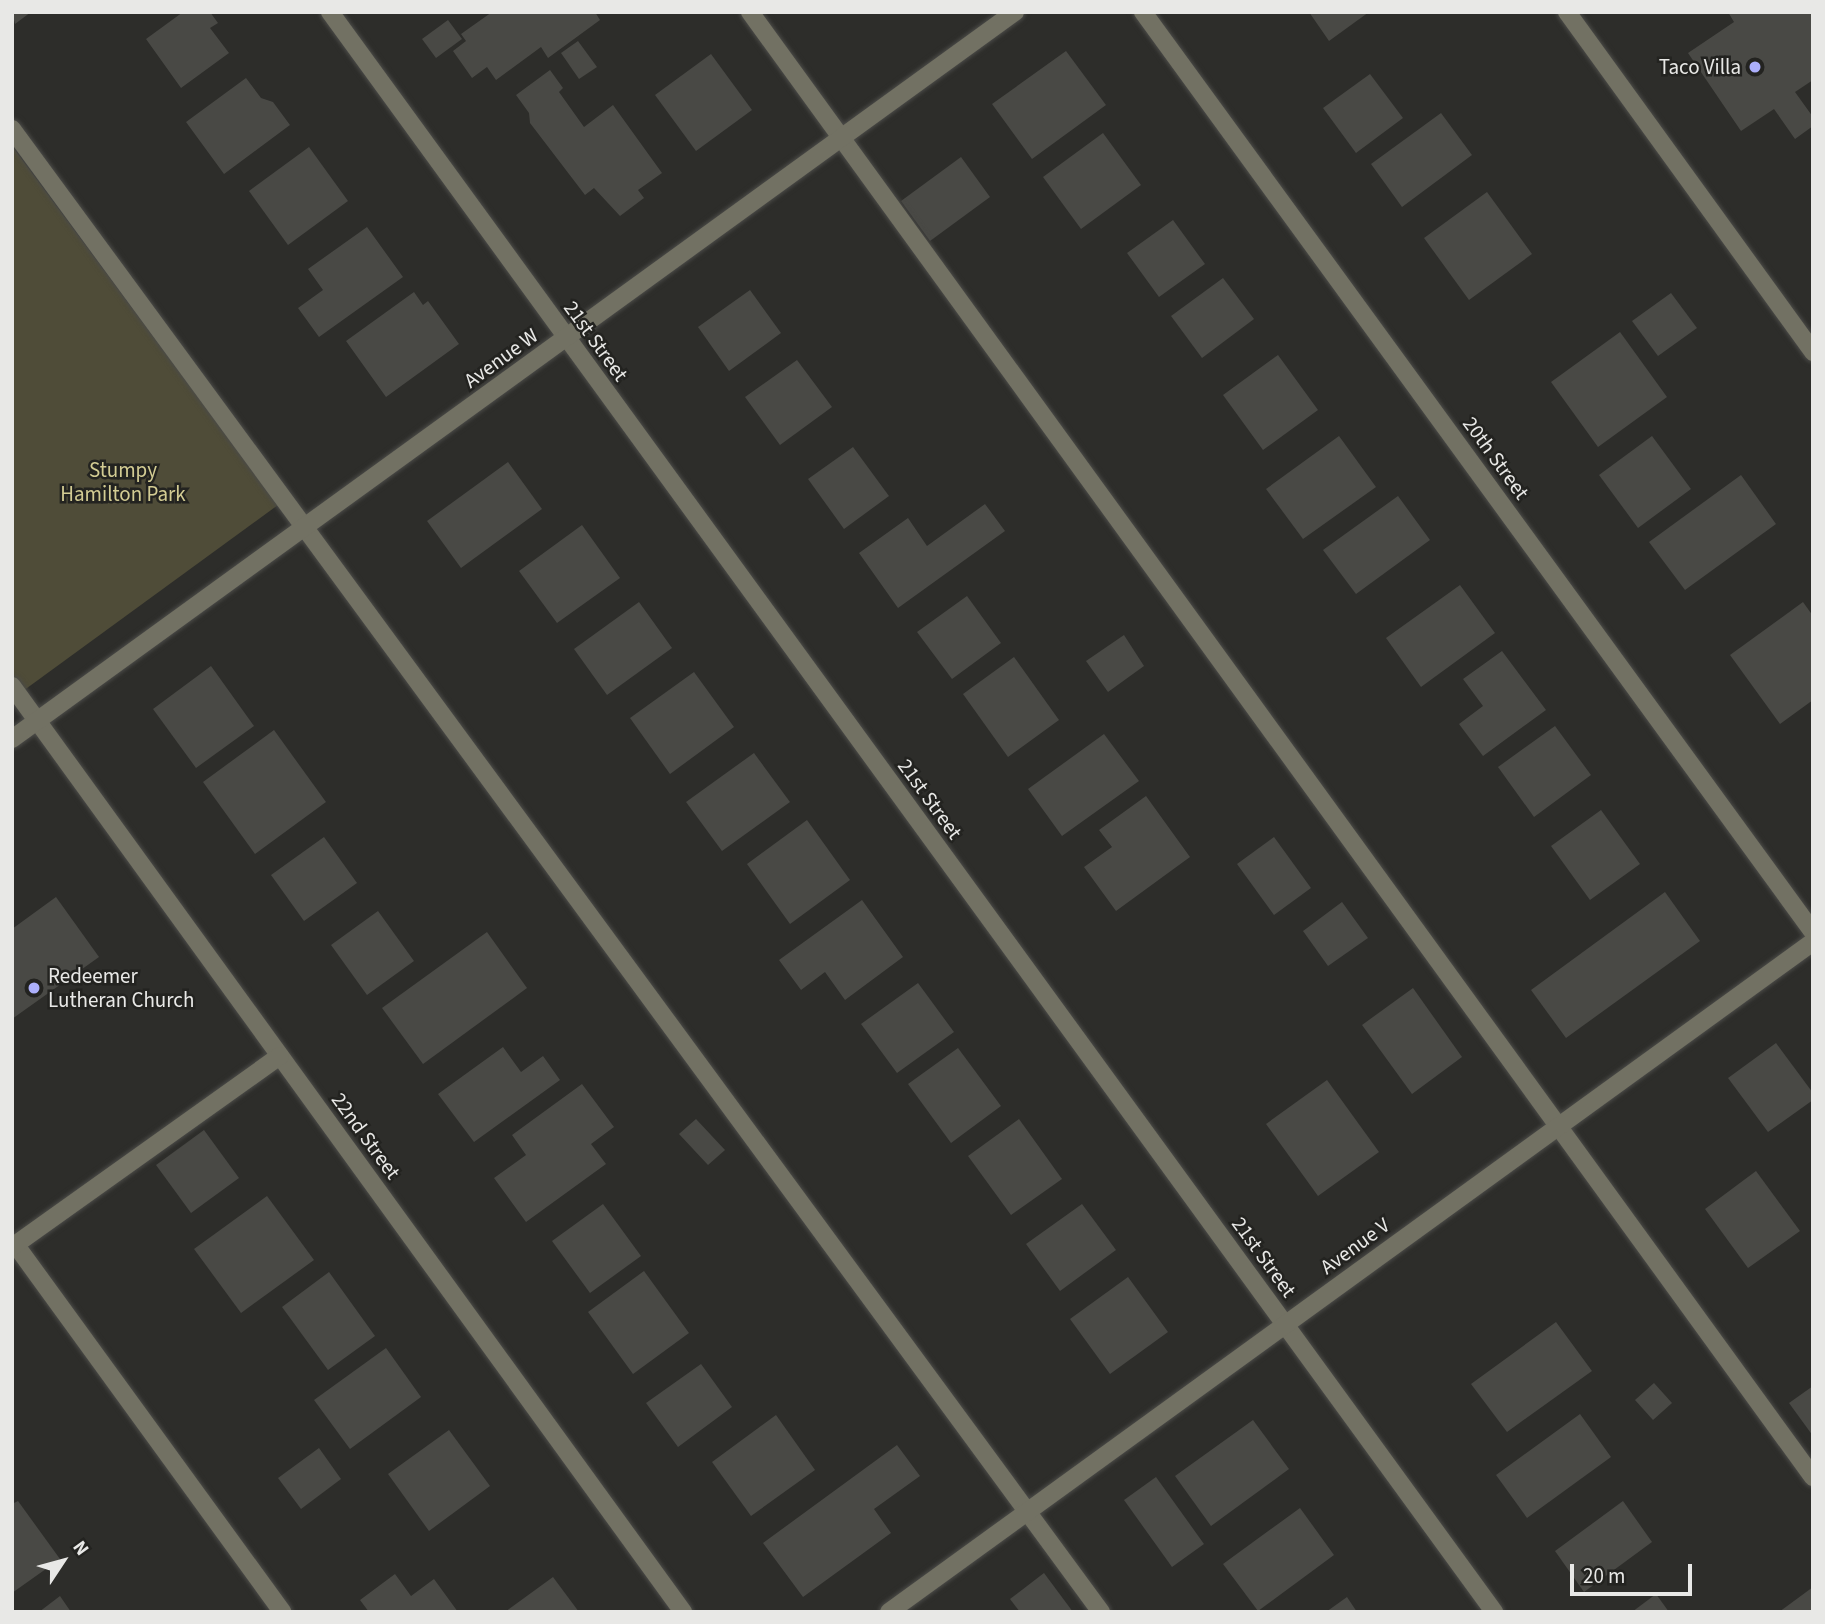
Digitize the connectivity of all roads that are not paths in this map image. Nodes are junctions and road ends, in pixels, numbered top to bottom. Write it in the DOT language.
graph roads {
  1 [pos="330,12"];
  2 [pos="750,12"];
  3 [pos="1015,12"];
  4 [pos="1143,12"];
  5 [pos="1567,12"];
  6 [pos="12,129"];
  7 [pos="841,139"];
  8 [pos="566,338"];
  9 [pos="1813,352"];
  10 [pos="304,527"];
  11 [pos="12,686"];
  12 [pos="37,721"];
  13 [pos="12,739"];
  14 [pos="1813,932"];
  15 [pos="1813,942"];
  16 [pos="280,1056"];
  17 [pos="1556,1128"];
  18 [pos="14,1245"];
  19 [pos="1285,1325"];
  20 [pos="1813,1477"];
  21 [pos="1027,1511"];
  22 [pos="282,1612"];
  23 [pos="683,1612"];
  24 [pos="889,1612"];
  25 [pos="1101,1612"];
  26 [pos="1494,1612"];
  1 -- 8 [label="street, 21st Street"];
  2 -- 7 [label="street"];
  3 -- 7 [label="street, Avenue W"];
  4 -- 14 [label="street, 20th Street"];
  5 -- 9 [label="street"];
  6 -- 10 [label="street"];
  7 -- 8 [label="street, Avenue W"];
  7 -- 17 [label="street"];
  8 -- 10 [label="street, Avenue W"];
  8 -- 19 [label="street, 21st Street"];
  10 -- 12 [label="street, Avenue W"];
  10 -- 21 [label="street"];
  11 -- 12 [label="street, 22nd Street"];
  12 -- 13 [label="street, Avenue W"];
  12 -- 16 [label="street, 22nd Street"];
  15 -- 17 [label="street, Avenue V"];
  16 -- 18 [label="street"];
  16 -- 23 [label="street, 22nd Street"];
  17 -- 19 [label="street, Avenue V"];
  17 -- 20 [label="street"];
  18 -- 22 [label="street"];
  19 -- 21 [label="street, Avenue V"];
  19 -- 26 [label="street, 21st Street"];
  21 -- 24 [label="street, Avenue V"];
  21 -- 25 [label="street"];
}
